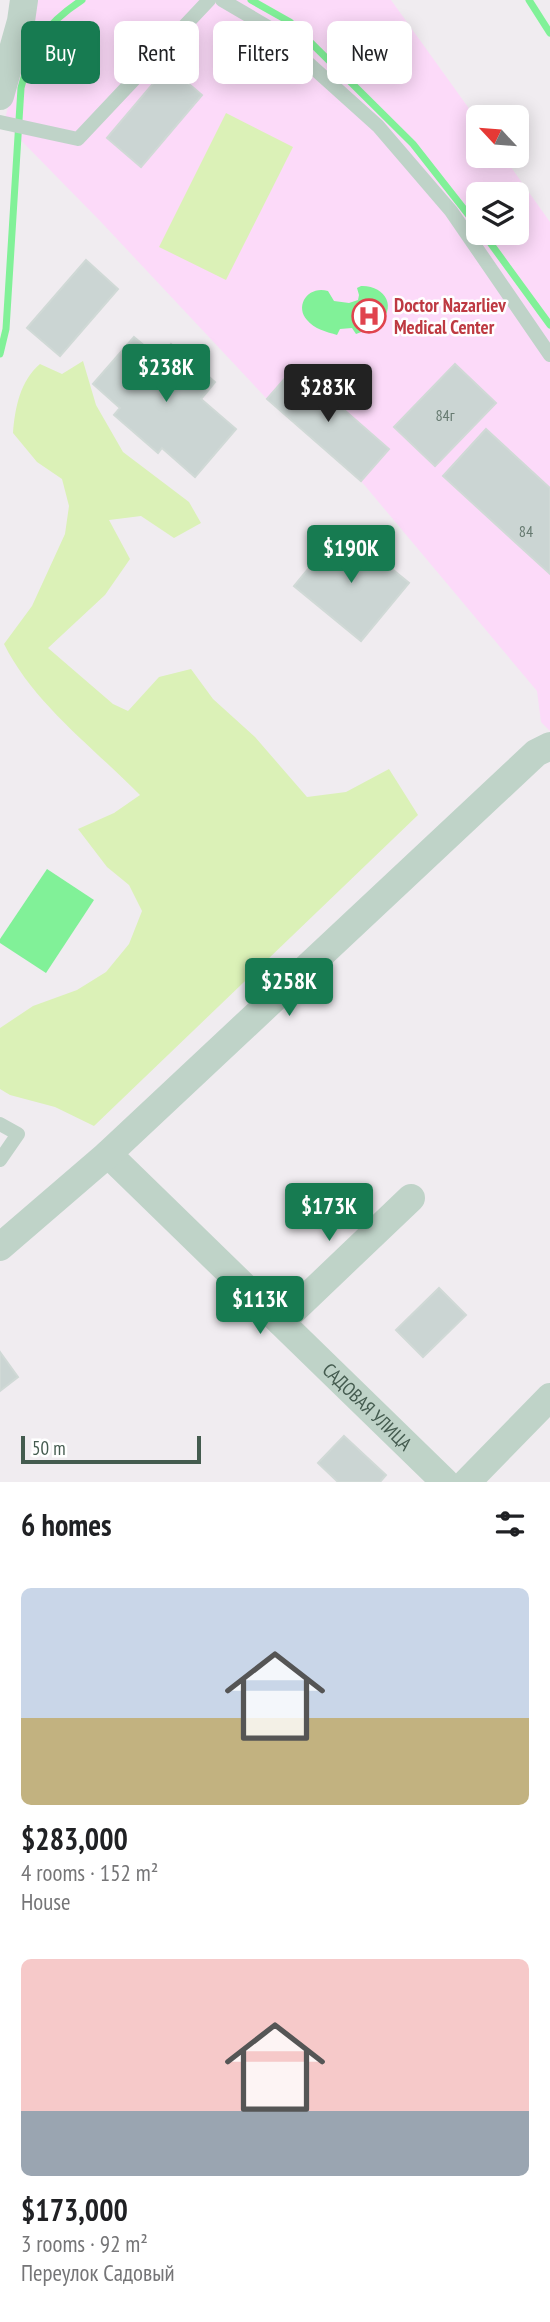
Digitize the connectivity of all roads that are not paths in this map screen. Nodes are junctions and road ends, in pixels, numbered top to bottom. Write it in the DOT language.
graph roads {
  1 [pos="24,0"];
  2 [pos="209,0"];
  3 [pos="222,0"];
  4 [pos="0,96"];
  5 [pos="0,122"];
  6 [pos="550,355"];
  7 [pos="545,755"];
  8 [pos="0,1124"];
  9 [pos="108,1154"];
  10 [pos="0,1160"];
  11 [pos="411,1198"];
  12 [pos="0,1247"];
  13 [pos="281,1322"];
  14 [pos="550,1397"];
  15 [pos="445,1482"];
  16 [pos="467,1482"];
  1 -- 4 [label="street"];
  2 -- 5 [label="lane"];
  3 -- 6 [label="lane"];
  7 -- 9 [label="street"];
  8 -- 10 [label="lane"];
  9 -- 12 [label="street"];
  9 -- 13 [label="street, САДОВАЯ УЛИЦА"];
  11 -- 13 [label="street"];
  13 -- 15 [label="street, САДОВАЯ УЛИЦА"];
  14 -- 16 [label="street"];
}
